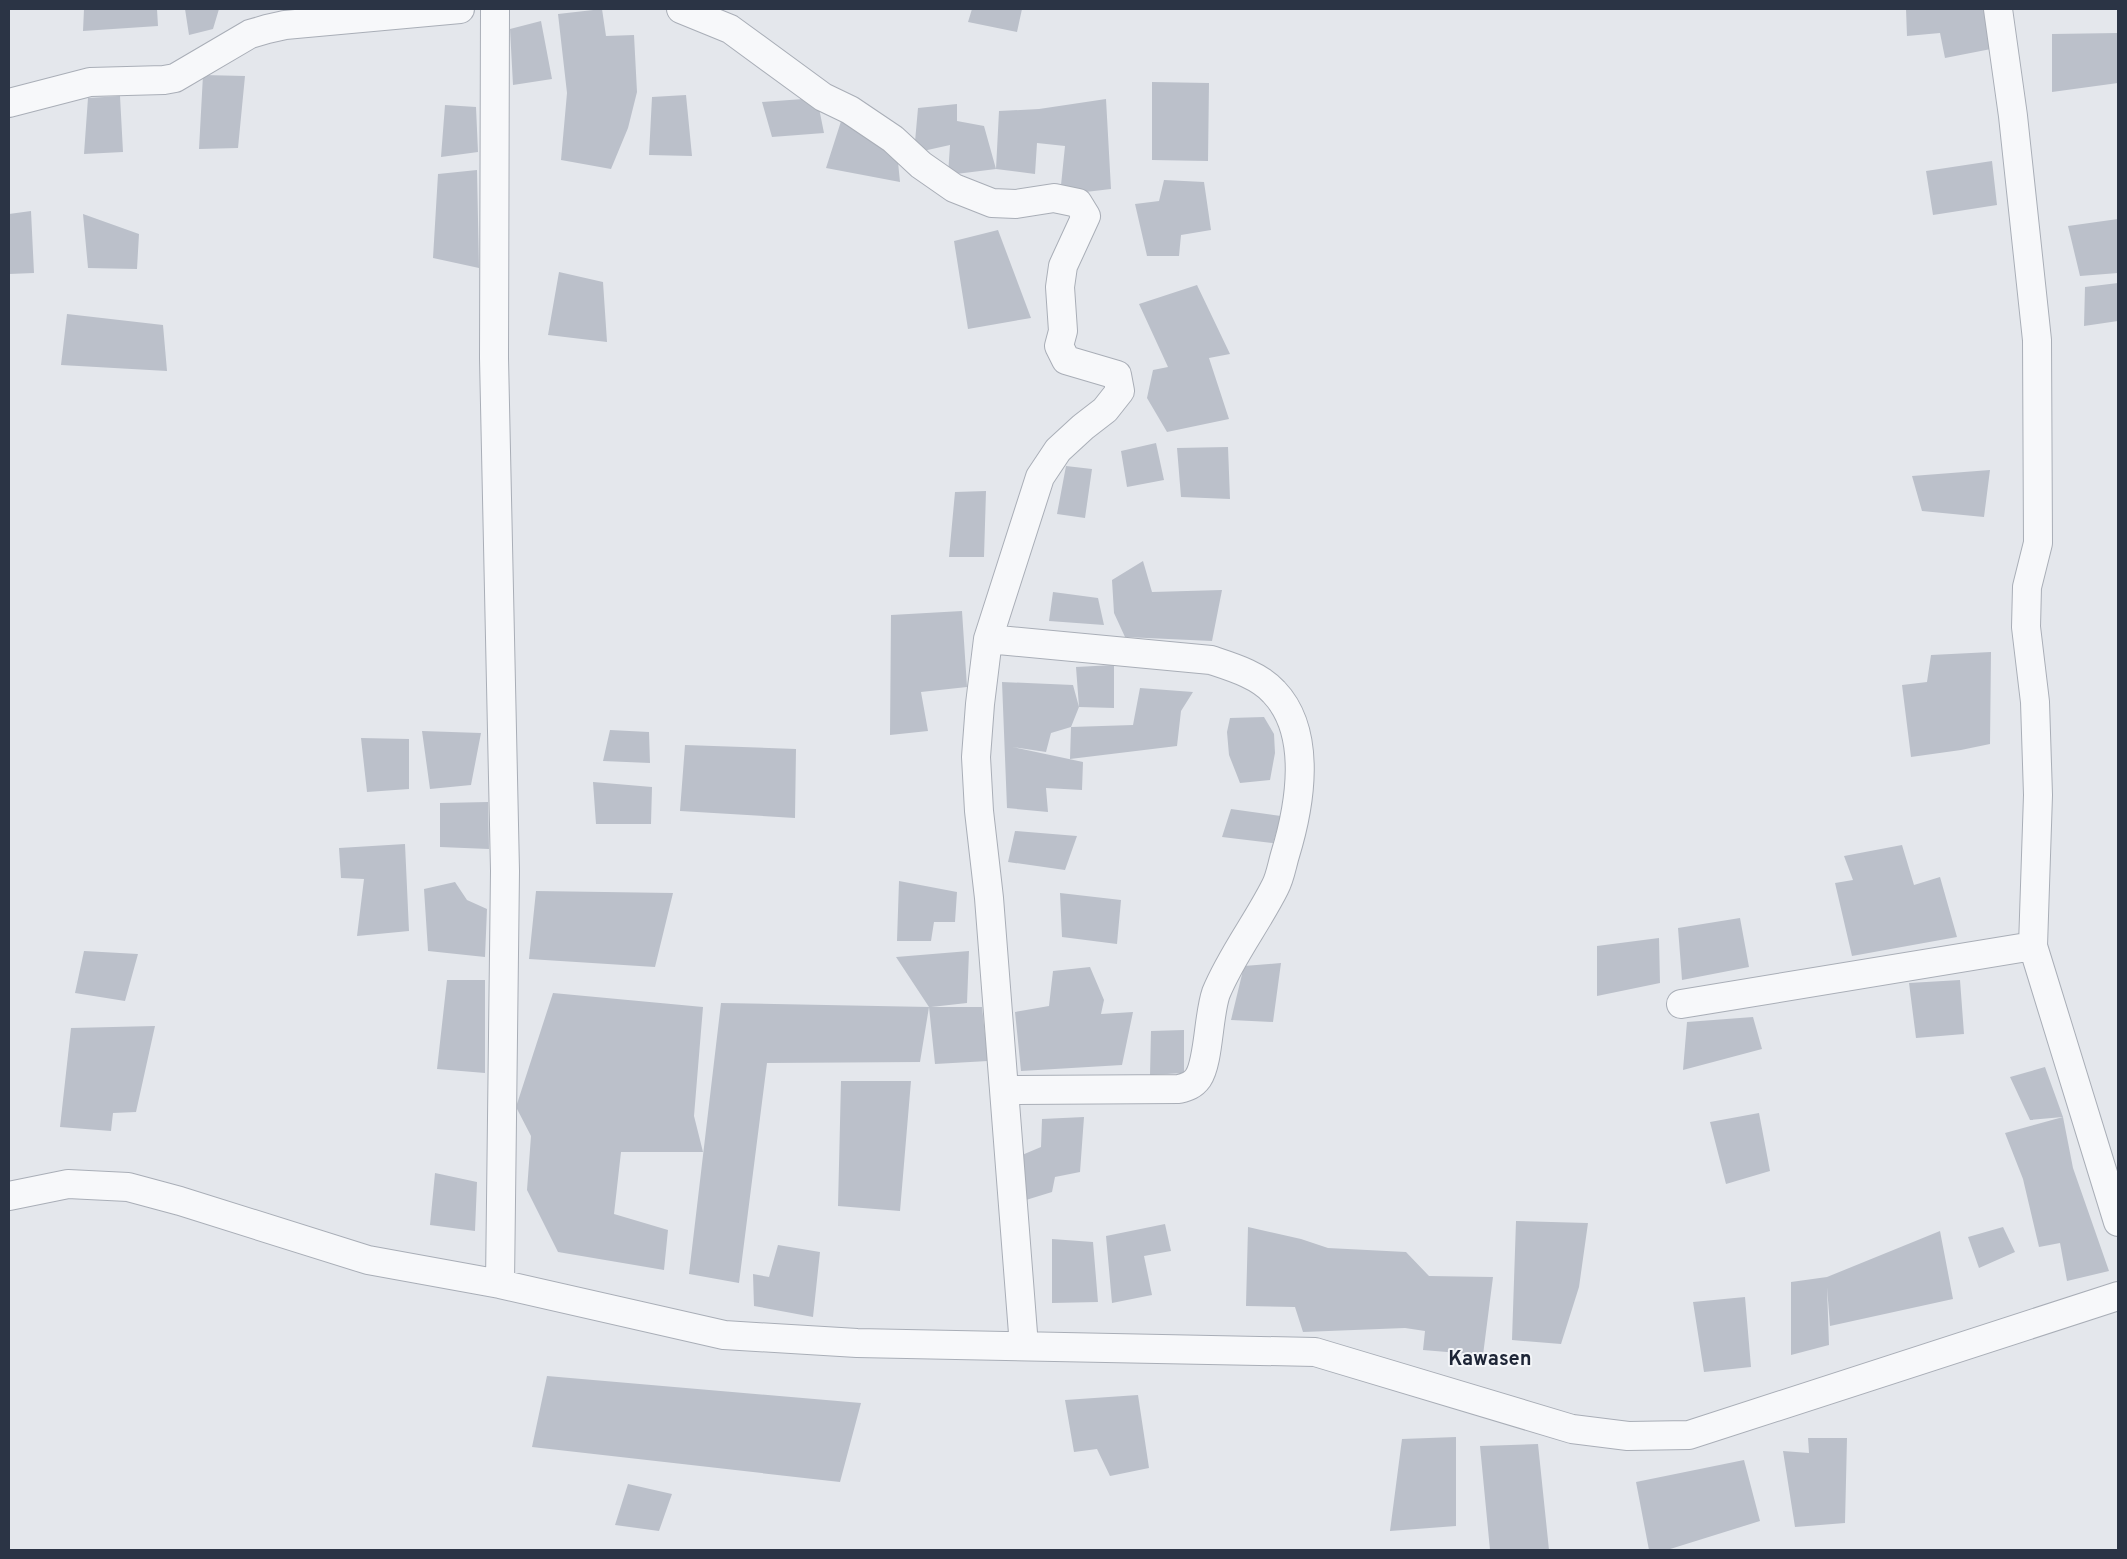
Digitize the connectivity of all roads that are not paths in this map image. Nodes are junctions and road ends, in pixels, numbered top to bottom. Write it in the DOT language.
graph roads {
  1 [pos="460,9"];
  2 [pos="495,9"];
  3 [pos="681,9"];
  4 [pos="1998,9"];
  5 [pos="9,103"];
  6 [pos="988,639"];
  7 [pos="2033,946"];
  8 [pos="1681,1004"];
  9 [pos="1004,1090"];
  10 [pos="9,1196"];
  11 [pos="2118,1222"];
  12 [pos="500,1284"];
  13 [pos="2118,1296"];
  14 [pos="1024,1346"];
  1 -- 5 [label="street"];
  2 -- 12 [label="street"];
  3 -- 6 [label="street"];
  4 -- 7 [label="street"];
  6 -- 9 [label="street"];
  6 -- 9 [label="street"];
  7 -- 8 [label="street"];
  7 -- 11 [label="street"];
  9 -- 14 [label="street"];
  10 -- 12 [label="street"];
  12 -- 14 [label="street"];
  13 -- 14 [label="street"];
}
